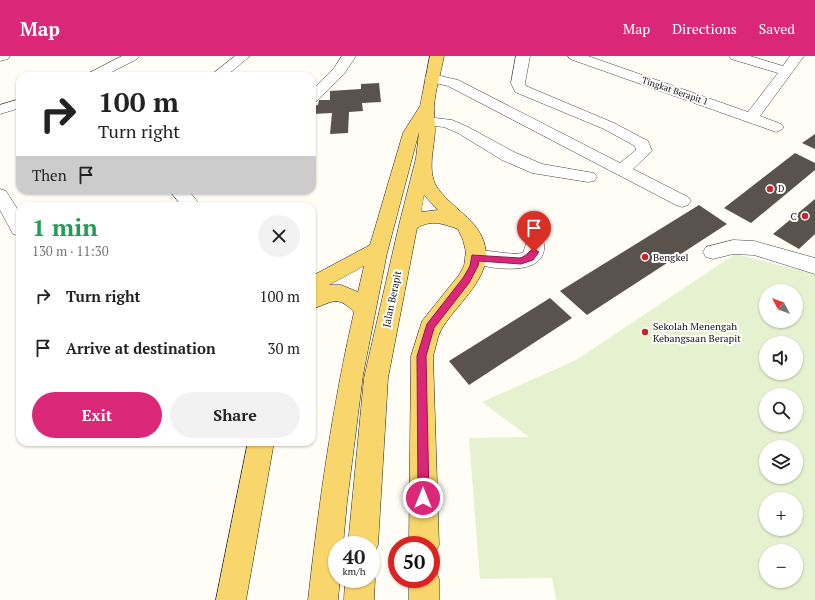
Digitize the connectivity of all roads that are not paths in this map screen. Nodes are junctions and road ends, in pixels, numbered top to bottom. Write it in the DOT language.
graph roads {
  1 [pos="3,56"];
  2 [pos="132,56"];
  3 [pos="243,56"];
  4 [pos="349,56"];
  5 [pos="437,56"];
  6 [pos="523,56"];
  7 [pos="575,56"];
  8 [pos="736,56"];
  9 [pos="797,56"];
  10 [pos="0,57"];
  11 [pos="786,71"];
  12 [pos="102,72"];
  13 [pos="222,72"];
  14 [pos="432,78"];
  15 [pos="316,94"];
  16 [pos="16,104"];
  17 [pos="0,110"];
  18 [pos="427,114"];
  19 [pos="751,118"];
  20 [pos="776,127"];
  21 [pos="424,158"];
  22 [pos="622,170"];
  23 [pos="588,177"];
  24 [pos="182,194"];
  25 [pos="0,195"];
  26 [pos="682,201"];
  27 [pos="188,202"];
  28 [pos="16,221"];
  29 [pos="408,225"];
  30 [pos="465,225"];
  31 [pos="535,243"];
  32 [pos="378,248"];
  33 [pos="713,252"];
  34 [pos="475,257"];
  35 [pos="815,266"];
  36 [pos="316,280"];
  37 [pos="316,298"];
  38 [pos="365,310"];
  39 [pos="364,376"];
  40 [pos="260,446"];
  41 [pos="363,536"];
  42 [pos="424,536"];
  43 [pos="360,588"];
  44 [pos="424,588"];
  45 [pos="231,600"];
  46 [pos="323,600"];
  47 [pos="359,600"];
  48 [pos="424,600"];
  1 -- 10 [label="street"];
  2 -- 12 [label="street"];
  3 -- 13 [label="street"];
  4 -- 15 [label="street"];
  5 -- 14 [label="main road, Jalan Berapit"];
  6 -- 22 [label="street"];
  7 -- 19 [label="street, Tingkat Berapit 1"];
  8 -- 11 [label="street"];
  9 -- 11 [label="street"];
  11 -- 19 [label="street"];
  14 -- 18 [label="main road, Jalan Berapit"];
  14 -- 22 [label="street"];
  16 -- 17 [label="street"];
  18 -- 21 [label="main road, Jalan Berapit"];
  18 -- 23 [label="street"];
  18 -- 32 [label="main road"];
  19 -- 20 [label="street, Tingkat Berapit 1"];
  21 -- 29 [label="main road, Jalan Berapit"];
  21 -- 30 [label="main road"];
  22 -- 26 [label="street"];
  24 -- 27 [label="street"];
  25 -- 28 [label="street"];
  29 -- 30 [label="main road"];
  29 -- 39 [label="main road, Jalan Berapit"];
  30 -- 34 [label="main road"];
  31 -- 34 [label="street"];
  32 -- 36 [label="main road"];
  32 -- 38 [label="main road"];
  33 -- 35 [label="street"];
  34 -- 42 [label="main road"];
  37 -- 38 [label="main road"];
  38 -- 39 [label="main road"];
  39 -- 41 [label="main road, Jalan Berapit"];
  39 -- 46 [label="main road"];
  40 -- 45 [label="main road"];
  43 -- 47 [label="main road"];
  44 -- 48 [label="main road"];
}
